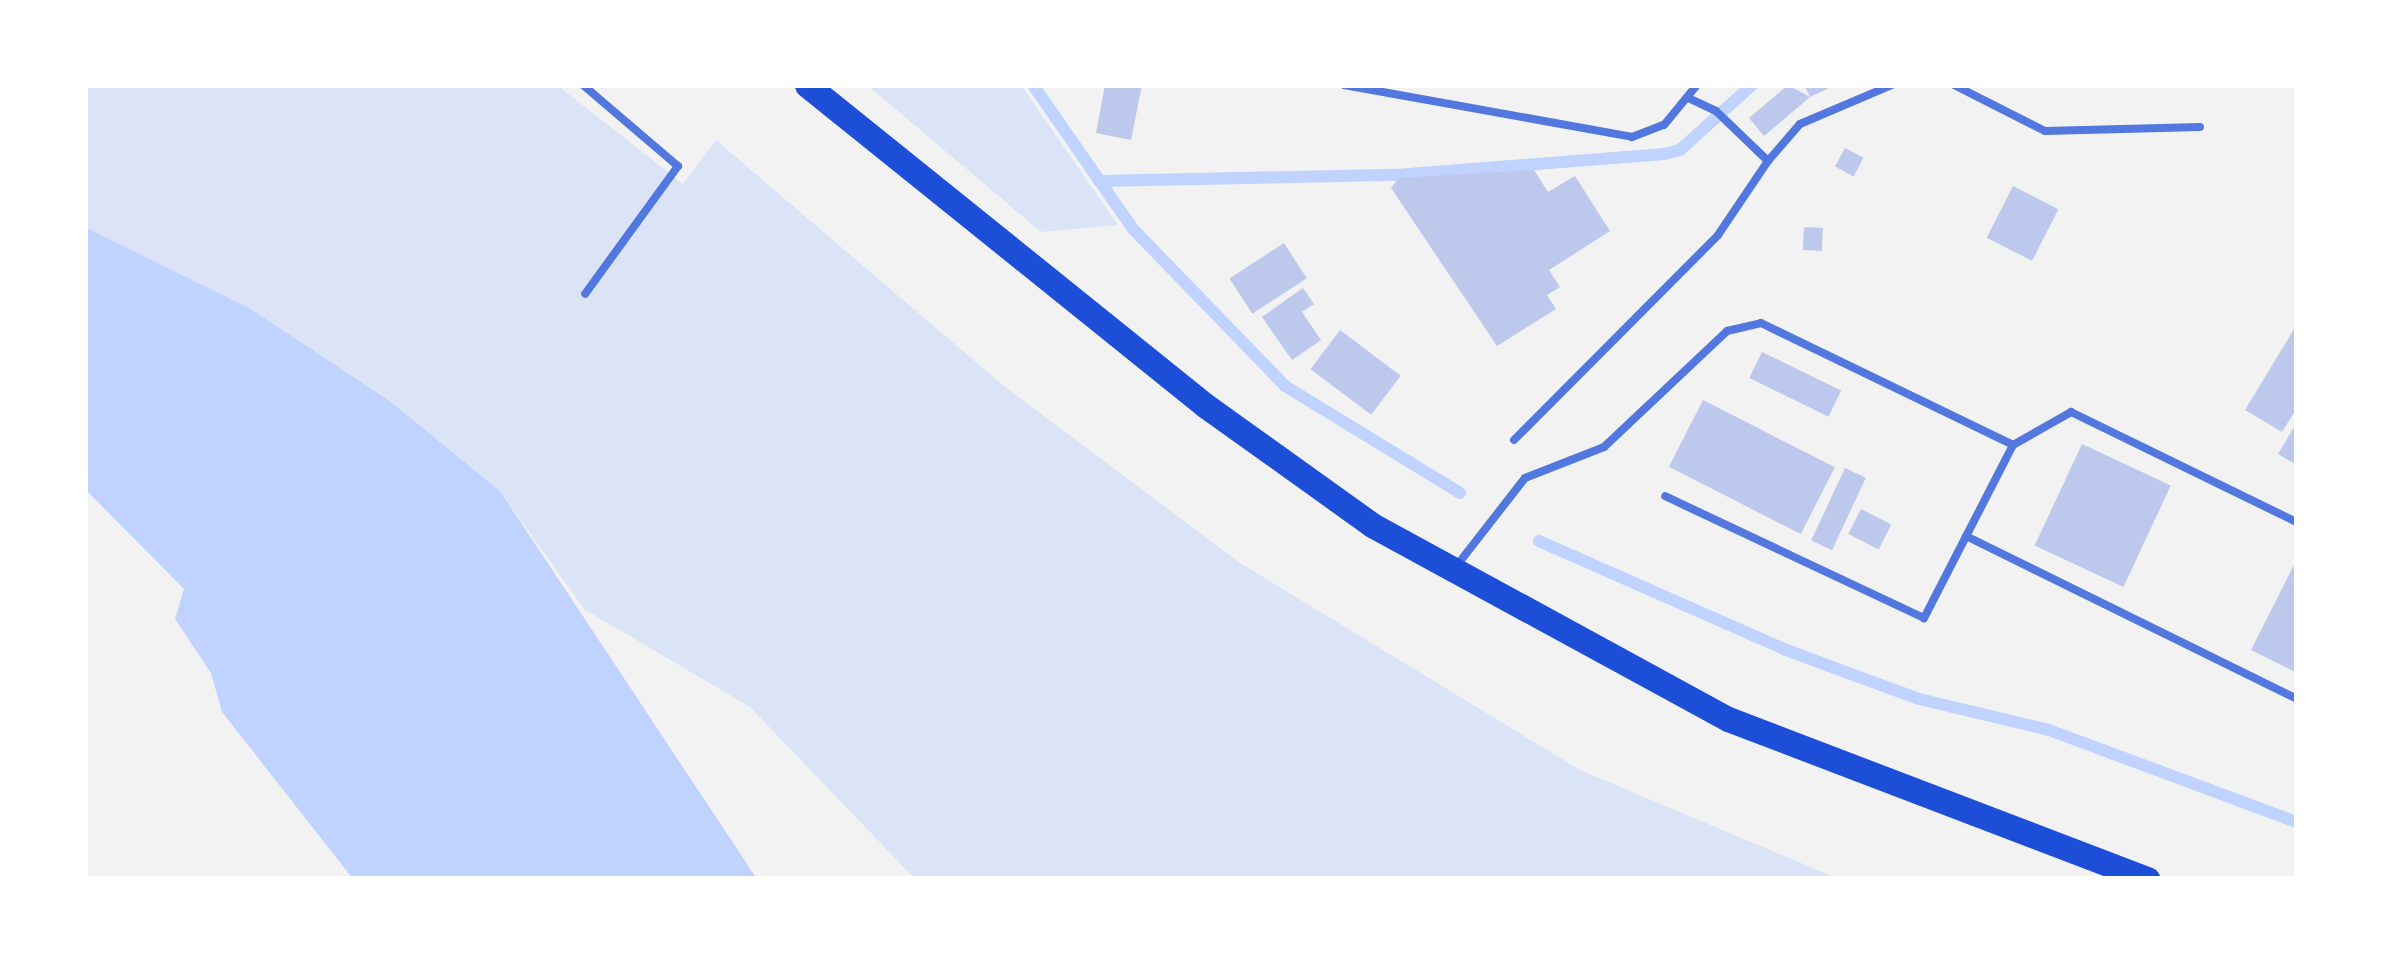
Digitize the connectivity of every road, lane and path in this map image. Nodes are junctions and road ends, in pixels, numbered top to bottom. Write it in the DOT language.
graph roads {
  1 [pos="582,85"];
  2 [pos="807,85"];
  3 [pos="1344,85"];
  4 [pos="1697,85"];
  5 [pos="1892,85"];
  6 [pos="1954,85"];
  7 [pos="1690,99"];
  8 [pos="2200,127"];
  9 [pos="1768,161"];
  10 [pos="585,294"];
  11 [pos="1514,440"];
  12 [pos="2013,444"];
  13 [pos="1665,496"];
  14 [pos="2297,522"];
  15 [pos="1966,536"];
  16 [pos="1453,572"];
  17 [pos="2297,698"];
  18 [pos="2147,879"];
  1 -- 10 [label="lane"];
  2 -- 16 [label="main road"];
  3 -- 7 [label="lane"];
  4 -- 7 [label="lane"];
  5 -- 9 [label="lane"];
  6 -- 8 [label="lane"];
  7 -- 9 [label="lane"];
  9 -- 11 [label="lane"];
  12 -- 14 [label="lane"];
  12 -- 15 [label="lane"];
  12 -- 16 [label="lane"];
  13 -- 15 [label="lane"];
  15 -- 17 [label="lane"];
  16 -- 18 [label="main road"];
}
